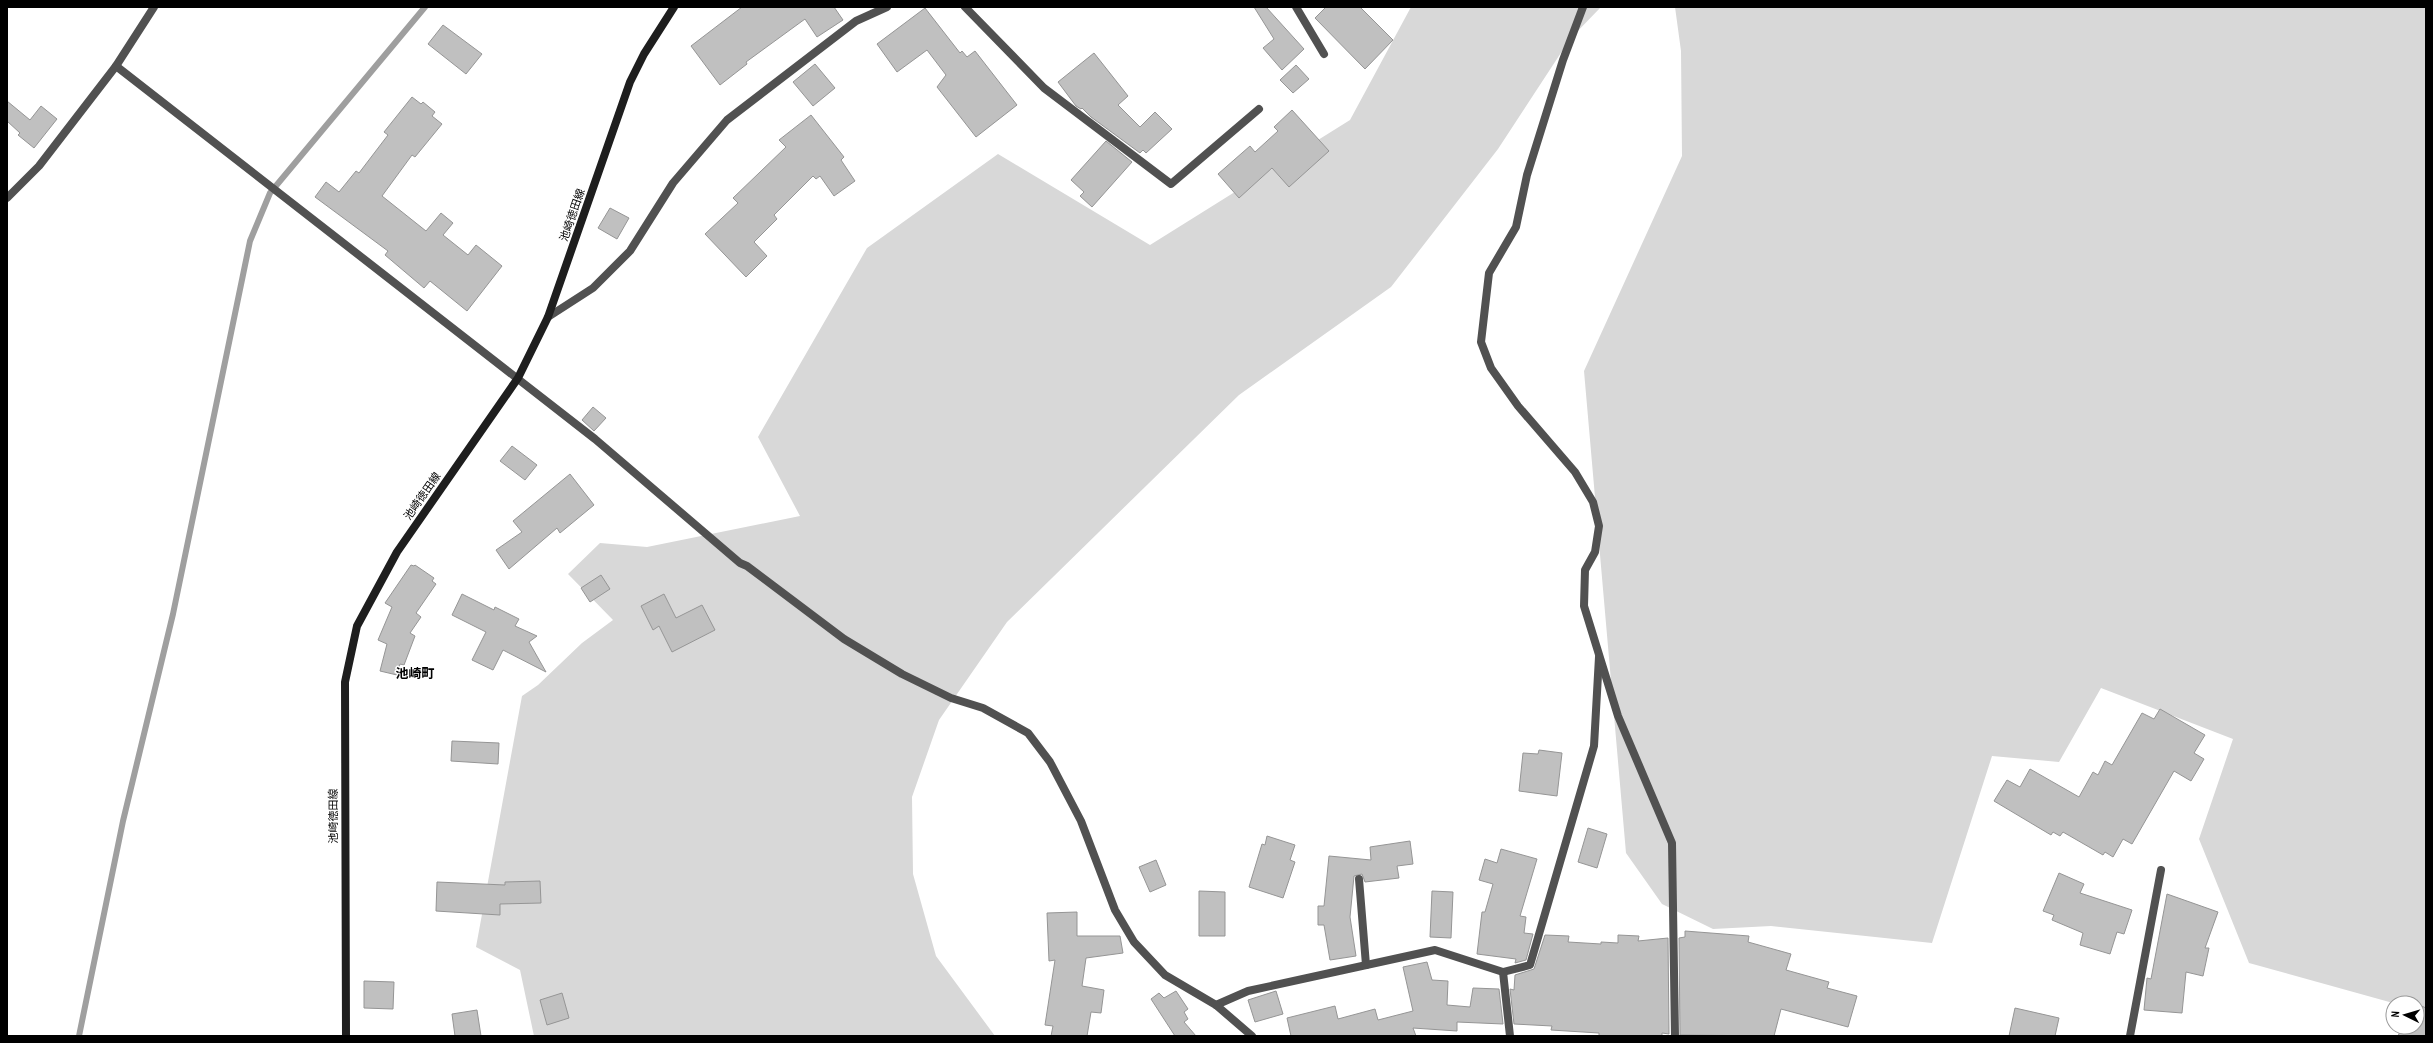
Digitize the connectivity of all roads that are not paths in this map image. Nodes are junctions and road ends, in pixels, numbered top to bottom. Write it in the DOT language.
graph roads {
  1 [pos="154,7"];
  2 [pos="674,7"];
  3 [pos="887,7"];
  4 [pos="965,7"];
  5 [pos="1296,7"];
  6 [pos="1583,7"];
  7 [pos="1324,54"];
  8 [pos="116,66"];
  9 [pos="1259,109"];
  10 [pos="7,198"];
  11 [pos="548,317"];
  12 [pos="518,378"];
  13 [pos="1599,657"];
  14 [pos="2161,870"];
  15 [pos="1359,879"];
  16 [pos="1366,965"];
  17 [pos="1503,972"];
  18 [pos="1216,1005"];
  19 [pos="346,1036"];
  20 [pos="1252,1036"];
  21 [pos="1510,1036"];
  22 [pos="1675,1036"];
  23 [pos="2130,1036"];
  1 -- 8 [label="street"];
  2 -- 11 [label="main road, 池崎徳田線"];
  3 -- 11 [label="street"];
  4 -- 9 [label="street"];
  5 -- 7 [label="street"];
  6 -- 13 [label="street"];
  8 -- 10 [label="street"];
  8 -- 12 [label="street"];
  11 -- 12 [label="main road, 池崎徳田線"];
  12 -- 18 [label="street"];
  12 -- 19 [label="main road, 池崎徳田線"];
  13 -- 17 [label="street"];
  13 -- 22 [label="street"];
  14 -- 23 [label="street"];
  15 -- 16 [label="street"];
  16 -- 17 [label="street"];
  16 -- 18 [label="street"];
  17 -- 21 [label="street"];
  18 -- 20 [label="street"];
}
